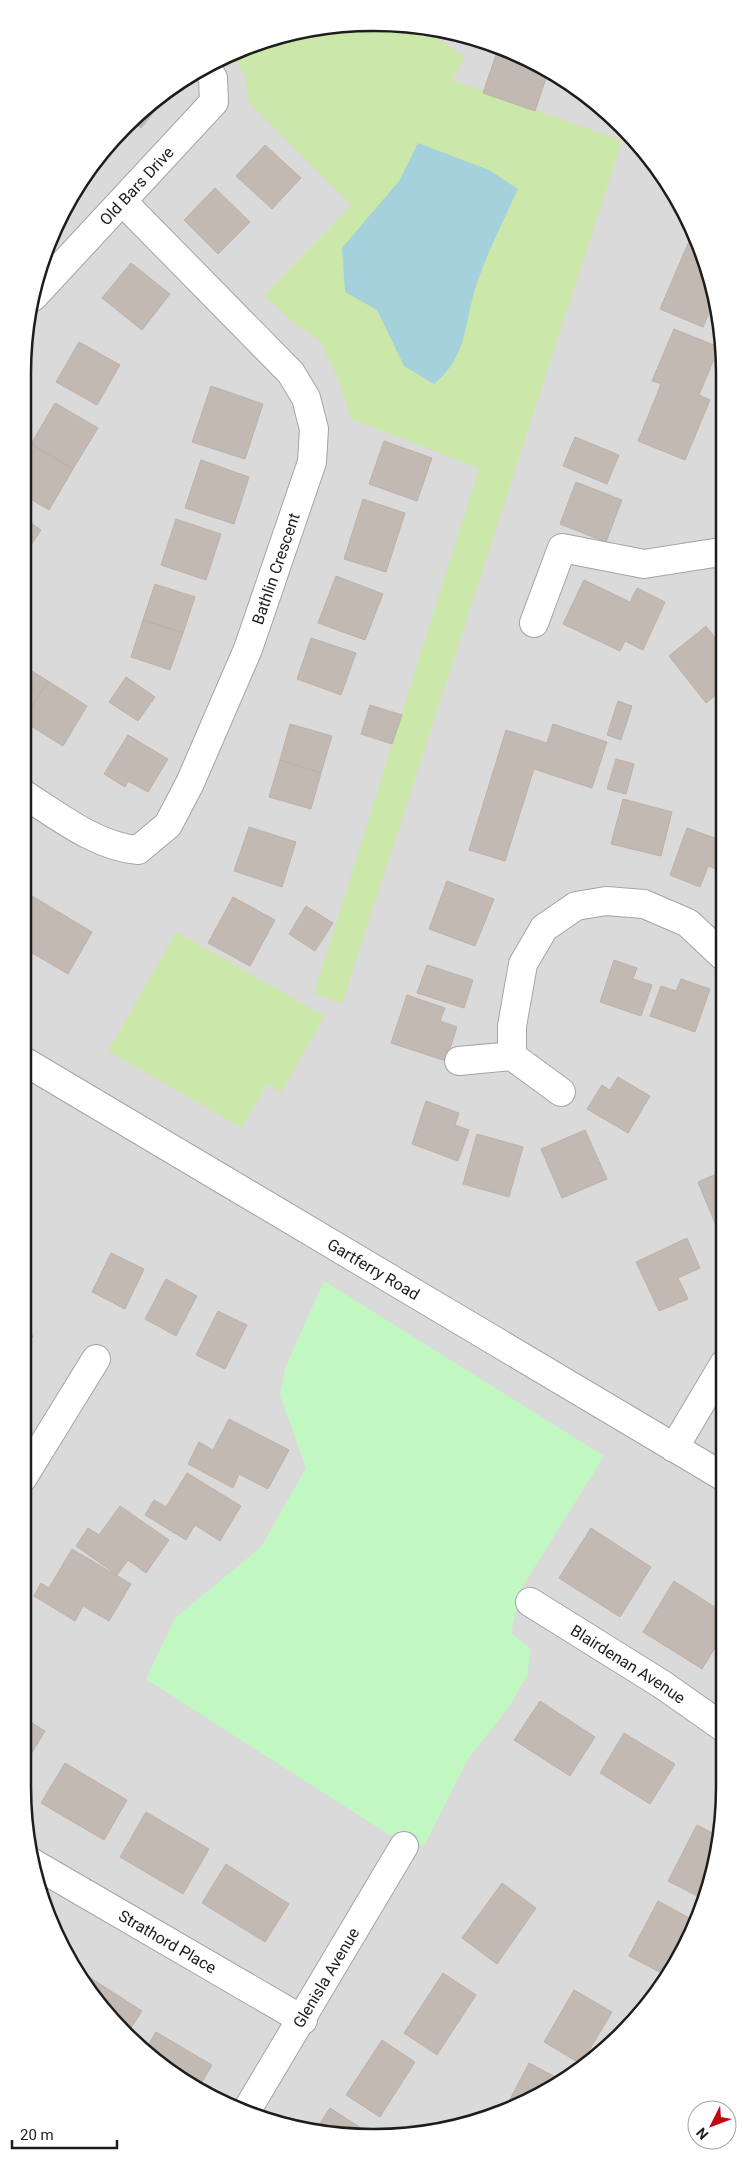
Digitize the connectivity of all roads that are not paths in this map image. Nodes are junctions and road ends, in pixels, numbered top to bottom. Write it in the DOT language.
graph roads {
  1 [pos="210,73"];
  2 [pos="123,202"];
  3 [pos="43,286"];
  4 [pos="716,553"];
  5 [pos="534,623"];
  6 [pos="31,798"];
  7 [pos="716,949"];
  8 [pos="512,1056"];
  9 [pos="459,1061"];
  10 [pos="31,1065"];
  11 [pos="561,1092"];
  12 [pos="96,1359"];
  13 [pos="716,1377"];
  14 [pos="674,1448"];
  15 [pos="31,1464"];
  16 [pos="716,1472"];
  17 [pos="530,1602"];
  18 [pos="716,1722"];
  19 [pos="404,1846"];
  20 [pos="41,1867"];
  21 [pos="303,2020"];
  22 [pos="250,2106"];
  1 -- 2 [label="street, Old Bars Drive"];
  2 -- 3 [label="street, Old Bars Drive"];
  2 -- 6 [label="street, Bathlin Crescent"];
  4 -- 5 [label="street"];
  7 -- 8 [label="street"];
  8 -- 9 [label="street"];
  8 -- 11 [label="street"];
  10 -- 14 [label="street, Gartferry Road"];
  12 -- 15 [label="street"];
  13 -- 14 [label="street"];
  14 -- 16 [label="street, Gartferry Road"];
  17 -- 18 [label="street, Blairdenan Avenue"];
  19 -- 21 [label="street, Glenisla Avenue"];
  20 -- 21 [label="street, Strathord Place"];
  21 -- 22 [label="street, Glenisla Avenue"];
}
